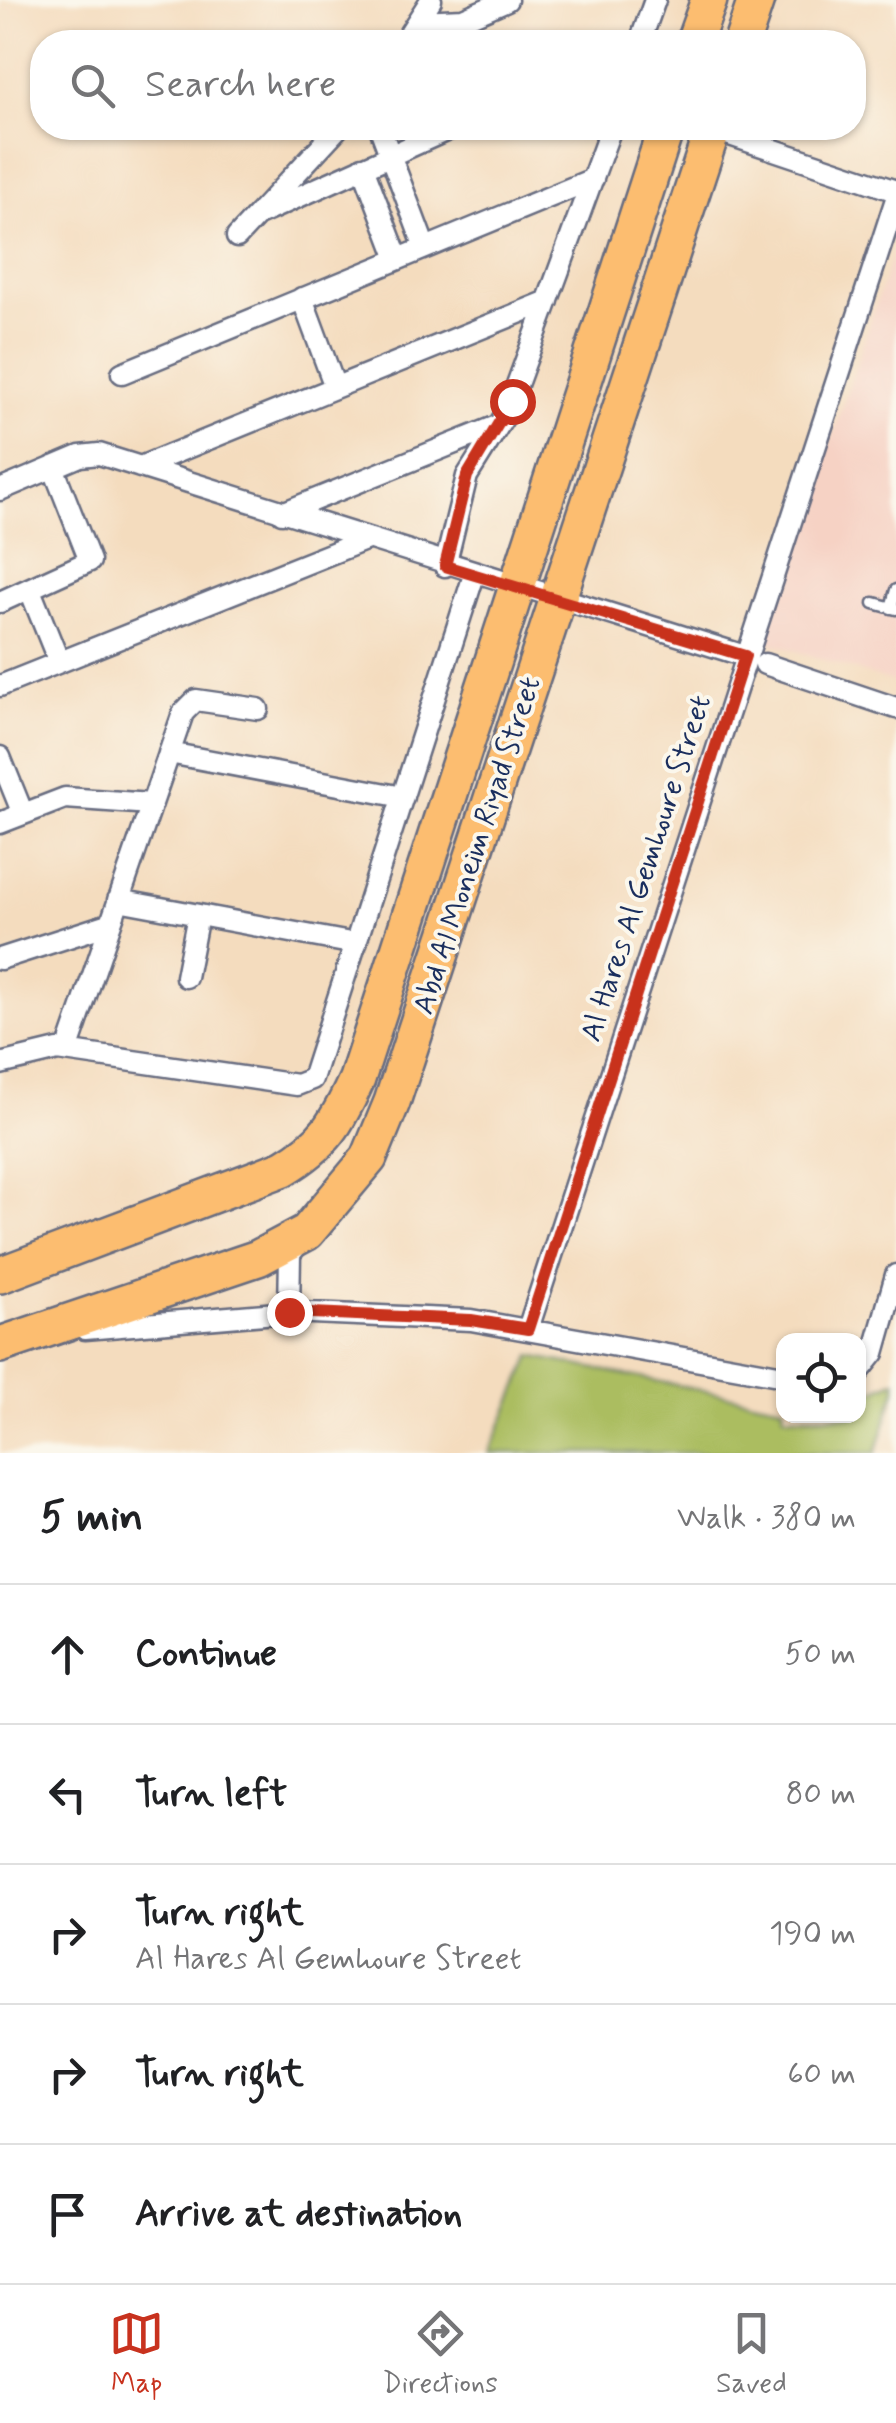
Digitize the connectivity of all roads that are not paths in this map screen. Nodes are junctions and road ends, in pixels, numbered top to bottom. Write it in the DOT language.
graph roads {
  1 [pos="431,0"];
  2 [pos="507,0"];
  3 [pos="655,0"];
  4 [pos="708,0"];
  5 [pos="756,0"];
  6 [pos="420,21"];
  7 [pos="450,22"];
  8 [pos="413,30"];
  9 [pos="453,30"];
  10 [pos="644,30"];
  11 [pos="698,30"];
  12 [pos="746,30"];
  13 [pos="327,140"];
  14 [pos="384,140"];
  15 [pos="425,140"];
  16 [pos="606,140"];
  17 [pos="662,140"];
  18 [pos="708,140"];
  19 [pos="747,140"];
  20 [pos="390,156"];
  21 [pos="363,168"];
  22 [pos="593,179"];
  23 [pos="896,191"];
  24 [pos="896,199"];
  25 [pos="258,214"];
  26 [pos="237,237"];
  27 [pos="425,248"];
  28 [pos="398,259"];
  29 [pos="302,298"];
  30 [pos="548,301"];
  31 [pos="122,373"];
  32 [pos="335,387"];
  33 [pos="499,426"];
  34 [pos="53,467"];
  35 [pos="140,467"];
  36 [pos="0,490"];
  37 [pos="282,513"];
  38 [pos="366,540"];
  39 [pos="445,566"];
  40 [pos="474,575"];
  41 [pos="515,586"];
  42 [pos="30,590"];
  43 [pos="896,590"];
  44 [pos="557,598"];
  45 [pos="0,602"];
  46 [pos="874,603"];
  47 [pos="893,608"];
  48 [pos="755,660"];
  49 [pos="59,662"];
  50 [pos="0,686"];
  51 [pos="896,708"];
  52 [pos="258,709"];
  53 [pos="169,753"];
  54 [pos="0,757"];
  55 [pos="402,797"];
  56 [pos="151,804"];
  57 [pos="22,814"];
  58 [pos="0,823"];
  59 [pos="118,900"];
  60 [pos="198,914"];
  61 [pos="109,924"];
  62 [pos="356,944"];
  63 [pos="0,958"];
  64 [pos="186,977"];
  65 [pos="67,1051"];
  66 [pos="0,1064"];
  67 [pos="307,1232"];
  68 [pos="0,1275"];
  69 [pos="896,1275"];
  70 [pos="289,1312"];
  71 [pos="528,1329"];
  72 [pos="16,1339"];
  73 [pos="866,1363"];
  74 [pos="776,1375"];
  1 -- 6 [label="street"];
  2 -- 7 [label="street"];
  3 -- 10 [label="street"];
  4 -- 11 [label="highway"];
  5 -- 12 [label="highway"];
  6 -- 7 [label="street"];
  6 -- 8 [label="street"];
  7 -- 9 [label="street"];
  13 -- 25 [label="street"];
  14 -- 20 [label="street"];
  15 -- 20 [label="street"];
  16 -- 22 [label="street"];
  17 -- 41 [label="highway, Abd Al Moneim Riyad Street"];
  18 -- 44 [label="highway, Abd Al Moneim Riyad Street"];
  19 -- 23 [label="street"];
  20 -- 21 [label="street"];
  20 -- 27 [label="street"];
  21 -- 25 [label="street"];
  21 -- 28 [label="street"];
  22 -- 27 [label="street"];
  22 -- 30 [label="street"];
  24 -- 48 [label="street, Al Hares Al Gemhoure Street"];
  25 -- 26 [label="street"];
  27 -- 28 [label="street"];
  28 -- 29 [label="street"];
  29 -- 31 [label="street"];
  29 -- 32 [label="street"];
  30 -- 32 [label="street"];
  30 -- 33 [label="street"];
  32 -- 35 [label="street"];
  33 -- 37 [label="street"];
  33 -- 39 [label="street"];
  34 -- 35 [label="street"];
  34 -- 36 [label="street"];
  34 -- 42 [label="street"];
  35 -- 37 [label="street"];
  37 -- 38 [label="street"];
  38 -- 39 [label="street"];
  38 -- 49 [label="street"];
  39 -- 40 [label="street"];
  40 -- 41 [label="street"];
  40 -- 55 [label="street"];
  41 -- 44 [label="street"];
  41 -- 68 [label="highway, Abd Al Moneim Riyad Street"];
  42 -- 45 [label="street"];
  42 -- 49 [label="street"];
  43 -- 47 [label="lane"];
  44 -- 48 [label="street"];
  44 -- 67 [label="highway, Abd Al Moneim Riyad Street"];
  46 -- 47 [label="lane"];
  48 -- 51 [label="street"];
  48 -- 71 [label="street, Al Hares Al Gemhoure Street"];
  49 -- 50 [label="street"];
  52 -- 53 [label="street"];
  53 -- 55 [label="street"];
  53 -- 56 [label="street"];
  54 -- 57 [label="street"];
  55 -- 62 [label="street"];
  56 -- 57 [label="street"];
  56 -- 59 [label="street"];
  57 -- 58 [label="street"];
  59 -- 60 [label="street"];
  59 -- 61 [label="street"];
  60 -- 62 [label="street"];
  60 -- 64 [label="street"];
  61 -- 63 [label="street"];
  61 -- 65 [label="street"];
  62 -- 65 [label="street"];
  65 -- 66 [label="street"];
  67 -- 70 [label="street"];
  67 -- 72 [label="highway, Abd Al Moneim Riyad Street"];
  69 -- 73 [label="street"];
  70 -- 71 [label="street"];
  70 -- 72 [label="street"];
  71 -- 74 [label="street"];
}
